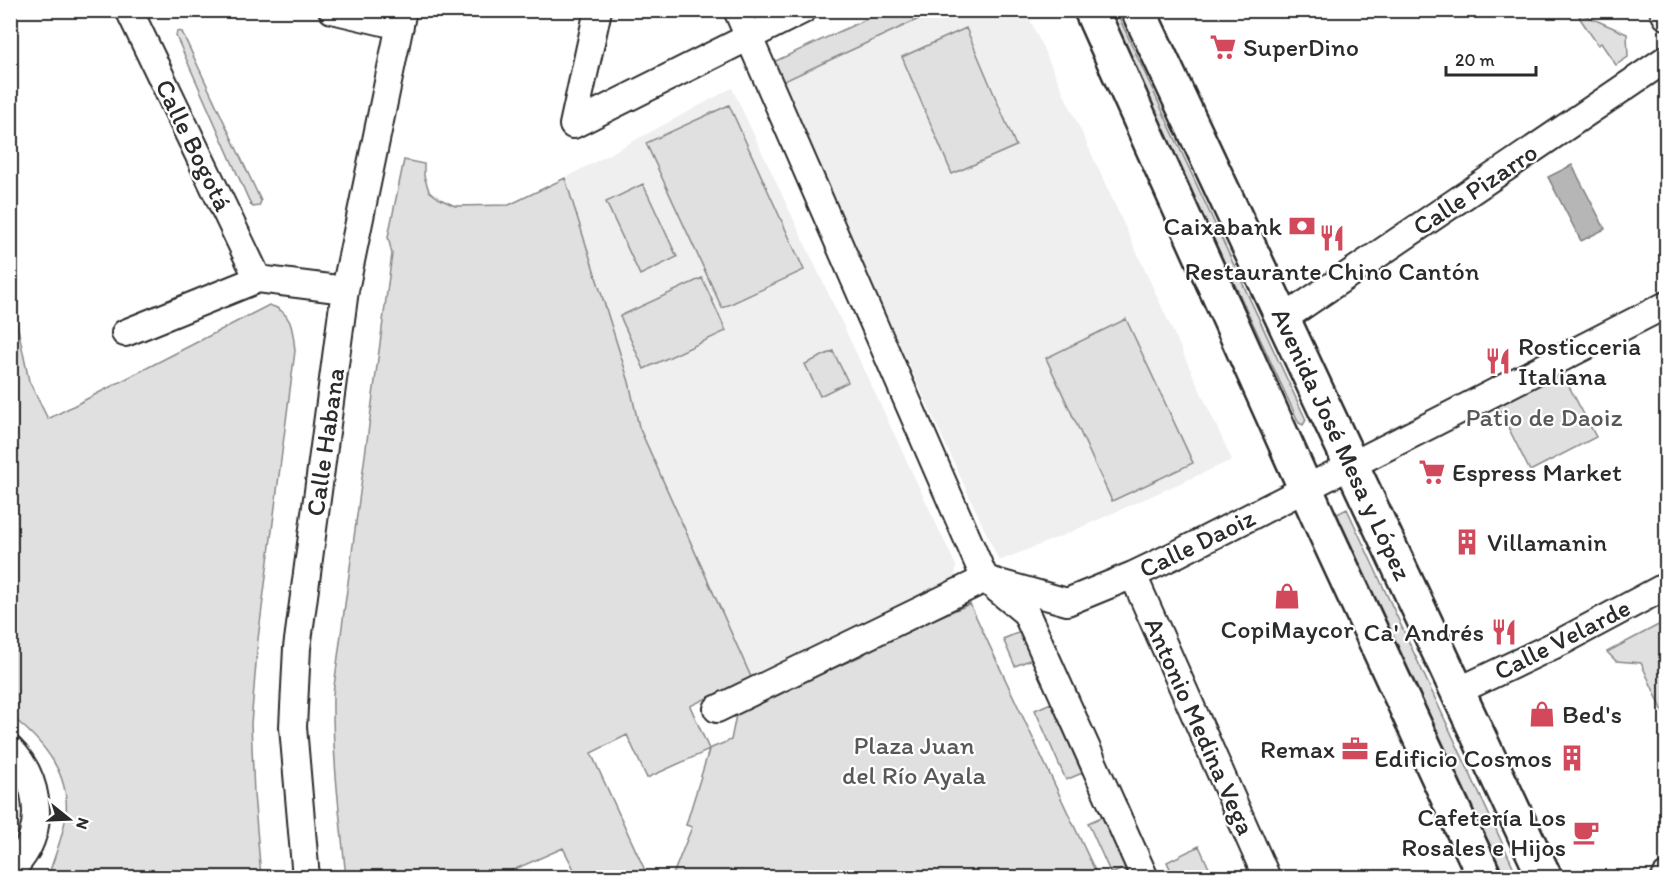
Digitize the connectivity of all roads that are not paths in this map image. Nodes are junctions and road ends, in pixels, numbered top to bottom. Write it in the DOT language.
graph roads {
  1 [pos="129,10"];
  2 [pos="332,10"];
  3 [pos="598,10"];
  4 [pos="738,10"];
  5 [pos="803,10"];
  6 [pos="1091,10"];
  7 [pos="1138,10"];
  8 [pos="1663,10"];
  9 [pos="1666,16"];
  10 [pos="401,18"];
  11 [pos="750,36"];
  12 [pos="1666,59"];
  13 [pos="258,279"];
  14 [pos="345,290"];
  15 [pos="1666,305"];
  16 [pos="1283,320"];
  17 [pos="125,333"];
  18 [pos="1353,465"];
  19 [pos="1305,488"];
  20 [pos="1133,575"];
  21 [pos="985,579"];
  22 [pos="1666,586"];
  23 [pos="1458,691"];
  24 [pos="717,709"];
  25 [pos="10,749"];
  26 [pos="10,873"];
  27 [pos="306,878"];
  28 [pos="1144,878"];
  29 [pos="1267,878"];
  30 [pos="1485,878"];
  31 [pos="1545,878"];
  1 -- 13 [label="street, Calle Bogotá"];
  2 -- 10 [label="street"];
  3 -- 11 [label="street"];
  4 -- 11 [label="street"];
  5 -- 11 [label="street"];
  6 -- 19 [label="street, Avenida José Mesa y López"];
  7 -- 16 [label="street, Avenida José Mesa y López"];
  8 -- 9 [label="street"];
  10 -- 14 [label="street, Calle Habana"];
  11 -- 21 [label="street"];
  12 -- 16 [label="street, Calle Pizarro"];
  13 -- 14 [label="street"];
  13 -- 17 [label="street"];
  14 -- 27 [label="street, Calle Habana"];
  15 -- 18 [label="street, Calle Daoiz"];
  16 -- 18 [label="street, Avenida José Mesa y López"];
  18 -- 19 [label="street, Calle Daoiz"];
  18 -- 23 [label="street, Avenida José Mesa y López"];
  19 -- 20 [label="street, Calle Daoiz"];
  19 -- 30 [label="street, Avenida José Mesa y López"];
  20 -- 21 [label="street, Calle Daoiz"];
  20 -- 29 [label="street, Antonio Medina Vega"];
  21 -- 24 [label="street"];
  21 -- 28 [label="street"];
  22 -- 23 [label="street, Calle Velarde"];
  23 -- 31 [label="street, Avenida José Mesa y López"];
  25 -- 26 [label="street"];
}
